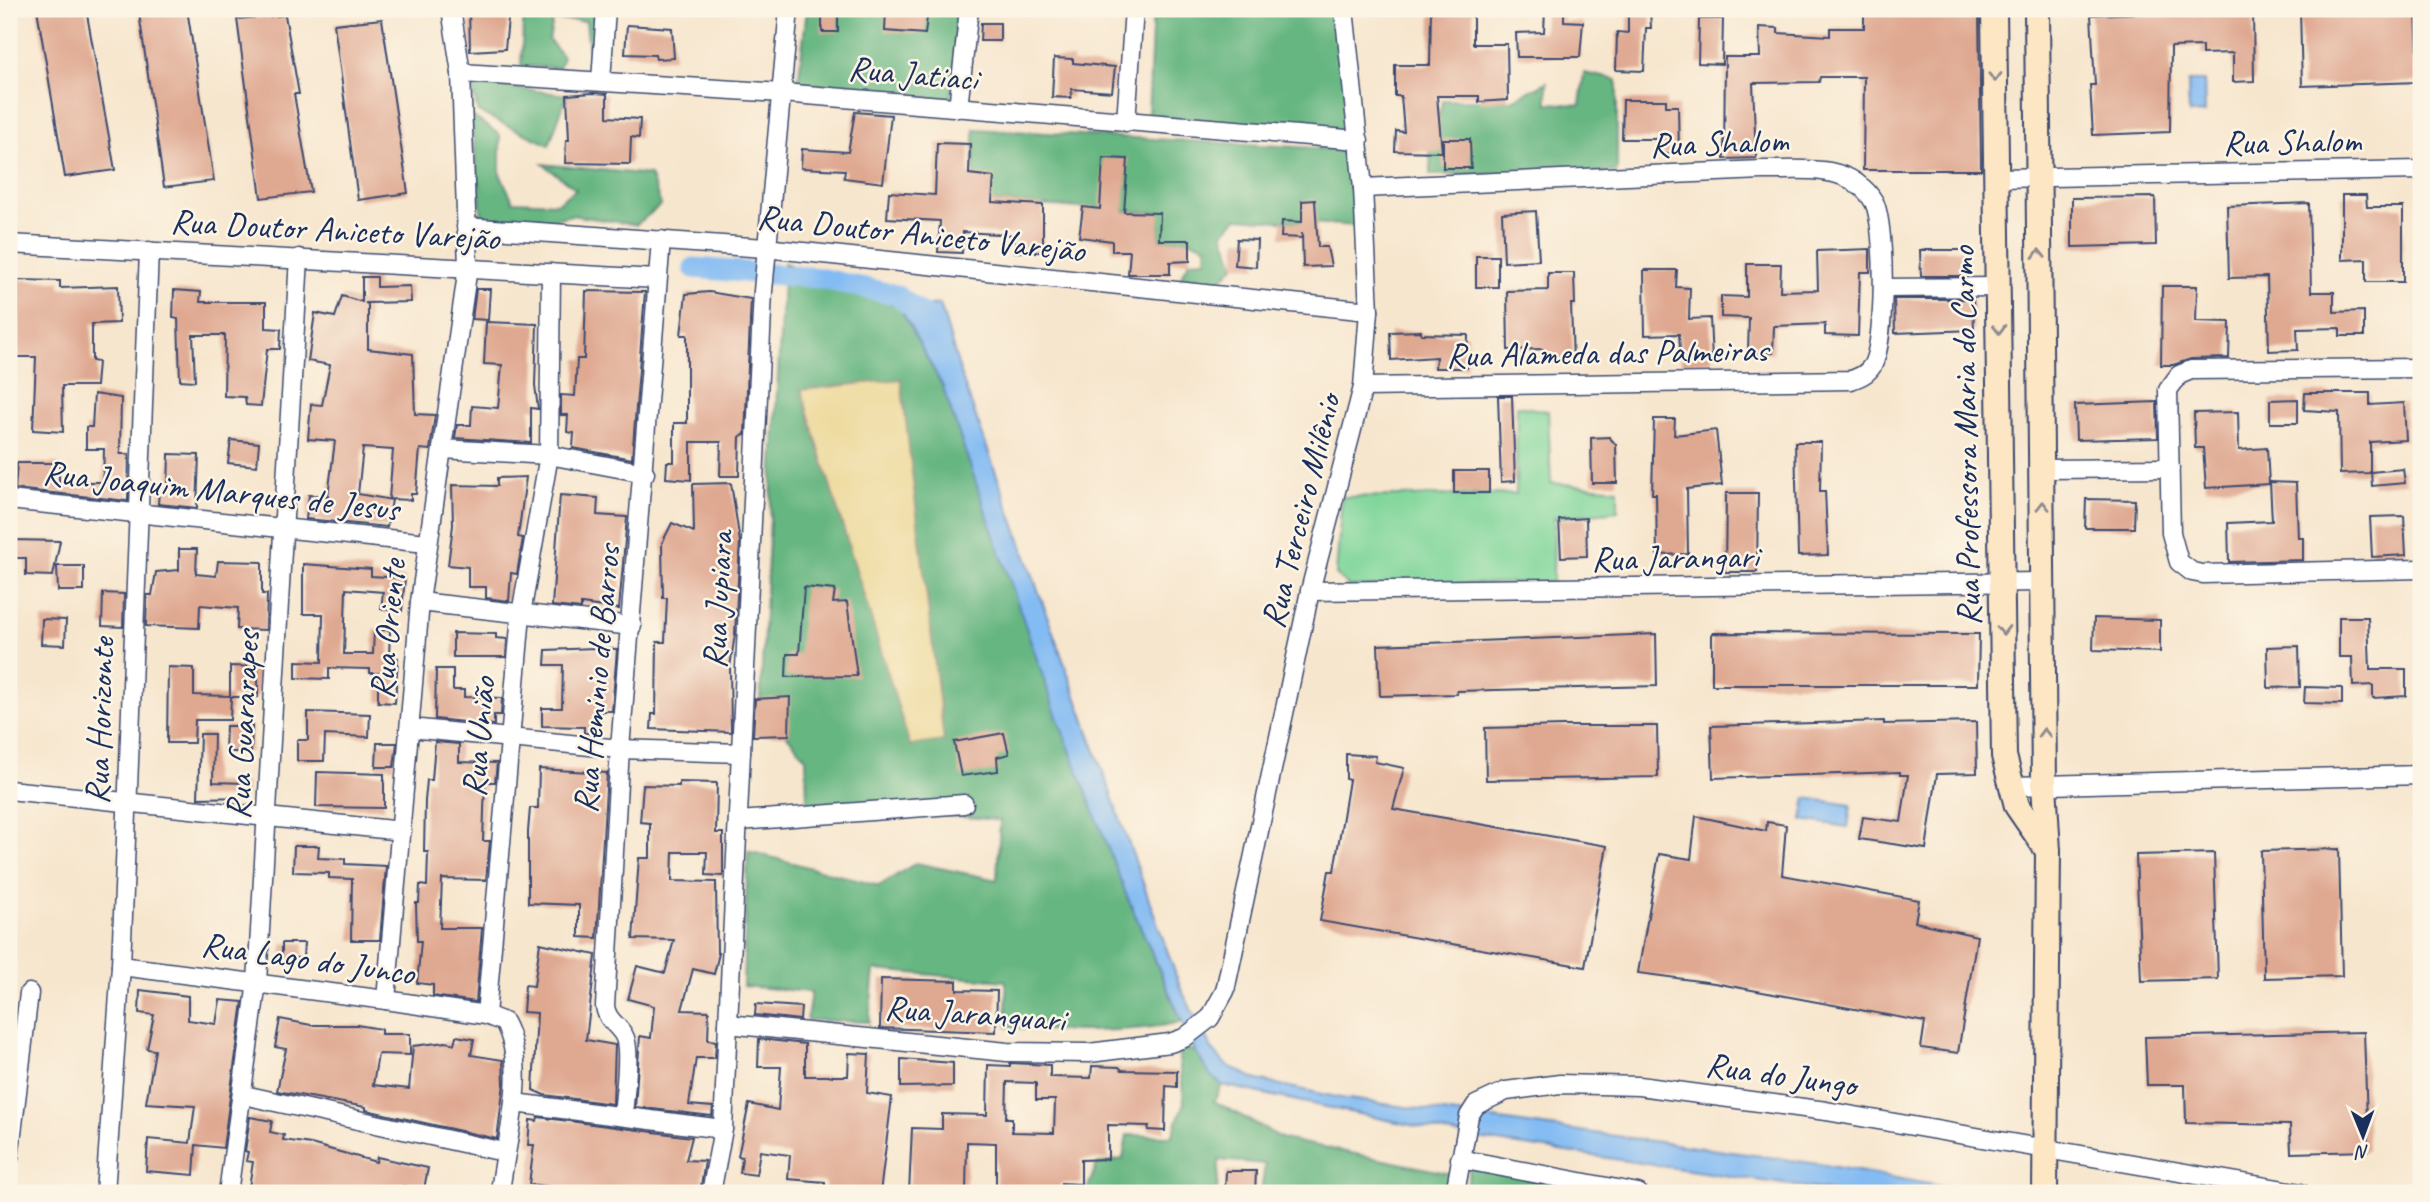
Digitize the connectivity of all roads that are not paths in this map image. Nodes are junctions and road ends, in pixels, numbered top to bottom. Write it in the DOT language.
graph roads {
  1 [pos="450,9"];
  2 [pos="606,9"];
  3 [pos="789,9"];
  4 [pos="969,9"];
  5 [pos="1134,9"];
  6 [pos="1344,9"];
  7 [pos="1994,9"];
  8 [pos="2037,9"];
  9 [pos="461,74"];
  10 [pos="601,81"];
  11 [pos="782,93"];
  12 [pos="958,108"];
  13 [pos="1126,122"];
  14 [pos="1359,140"];
  15 [pos="2421,170"];
  16 [pos="1997,178"];
  17 [pos="2039,178"];
  18 [pos="1363,188"];
  19 [pos="467,232"];
  20 [pos="9,243"];
  21 [pos="661,246"];
  22 [pos="149,251"];
  23 [pos="765,256"];
  24 [pos="299,258"];
  25 [pos="468,263"];
  26 [pos="551,273"];
  27 [pos="658,275"];
  28 [pos="1998,287"];
  29 [pos="1883,288"];
  30 [pos="1369,311"];
  31 [pos="2421,368"];
  32 [pos="1851,380"];
  33 [pos="1363,387"];
  34 [pos="442,449"];
  35 [pos="549,455"];
  36 [pos="2170,468"];
  37 [pos="2043,469"];
  38 [pos="645,474"];
  39 [pos="9,500"];
  40 [pos="138,513"];
  41 [pos="285,529"];
  42 [pos="427,542"];
  43 [pos="2421,569"];
  44 [pos="2042,582"];
  45 [pos="2003,583"];
  46 [pos="1310,592"];
  47 [pos="420,602"];
  48 [pos="521,614"];
  49 [pos="632,626"];
  50 [pos="410,728"];
  51 [pos="509,738"];
  52 [pos="621,749"];
  53 [pos="741,753"];
  54 [pos="2421,775"];
  55 [pos="2044,784"];
  56 [pos="2010,786"];
  57 [pos="9,790"];
  58 [pos="128,804"];
  59 [pos="964,804"];
  60 [pos="269,818"];
  61 [pos="739,821"];
  62 [pos="402,831"];
  63 [pos="2048,851"];
  64 [pos="121,965"];
  65 [pos="257,982"];
  66 [pos="29,993"];
  67 [pos="386,1000"];
  68 [pos="486,1014"];
  69 [pos="1206,1023"];
  70 [pos="728,1024"];
  71 [pos="244,1095"];
  72 [pos="514,1103"];
  73 [pos="623,1116"];
  74 [pos="723,1129"];
  75 [pos="2046,1150"];
  76 [pos="1462,1151"];
  77 [pos="503,1152"];
  78 [pos="9,1158"];
  79 [pos="2045,1186"];
  80 [pos="104,1193"];
  81 [pos="228,1193"];
  82 [pos="500,1193"];
  83 [pos="711,1193"];
  84 [pos="1455,1193"];
  85 [pos="1638,1193"];
  86 [pos="2301,1193"];
  1 -- 9 [label="street, Rua Oriente"];
  2 -- 10 [label="street"];
  3 -- 11 [label="street, Rua Jupiara"];
  4 -- 12 [label="street"];
  5 -- 13 [label="street"];
  6 -- 14 [label="street, Rua Terceiro Milênio"];
  7 -- 16 [label="street, Rua Professora Maria do Carmo, one-way"];
  8 -- 17 [label="street"];
  9 -- 10 [label="street, Rua Jatiaci"];
  9 -- 19 [label="street, Rua Oriente"];
  10 -- 11 [label="street, Rua Jatiaci"];
  11 -- 12 [label="street, Rua Jatiaci"];
  11 -- 23 [label="street, Rua Jupiara"];
  12 -- 13 [label="street, Rua Jatiaci"];
  13 -- 14 [label="street, Rua Jatiaci"];
  14 -- 18 [label="street, Rua Terceiro Milênio"];
  15 -- 17 [label="street, Rua Shalom"];
  16 -- 17 [label="street, Rua Shalom"];
  16 -- 28 [label="street, Rua Professora Maria do Carmo"];
  37 -- 17 [label="street, one-way"];
  18 -- 29 [label="street, Rua Shalom"];
  18 -- 30 [label="street, Rua Terceiro Milênio"];
  19 -- 21 [label="street, Rua Doutor Aniceto Varejão"];
  19 -- 25 [label="street, Rua Oriente"];
  20 -- 22 [label="street, Rua Doutor Aniceto Varejão"];
  21 -- 23 [label="street, Rua Doutor Aniceto Varejão"];
  21 -- 27 [label="street, Rua Heminio de Barros"];
  22 -- 24 [label="street, Rua Doutor Aniceto Varejão"];
  22 -- 40 [label="street, Rua Horizonte"];
  23 -- 30 [label="street, Rua Doutor Aniceto Varejão"];
  23 -- 53 [label="street, Rua Jupiara"];
  24 -- 25 [label="street, Rua Doutor Aniceto Varejão"];
  24 -- 41 [label="street, Rua Guararapes"];
  25 -- 26 [label="street, Rua Doutor Aniceto Varejão"];
  25 -- 34 [label="street, Rua Oriente"];
  26 -- 27 [label="street, Rua Doutor Aniceto Varejão"];
  26 -- 35 [label="street, Rua União"];
  27 -- 38 [label="street, Rua Heminio de Barros"];
  28 -- 29 [label="street"];
  28 -- 45 [label="street, Rua Professora Maria do Carmo, one-way"];
  29 -- 32 [label="street, Rua Shalom"];
  30 -- 33 [label="street, Rua Terceiro Milênio"];
  31 -- 36 [label="street"];
  32 -- 33 [label="street, Rua Alameda das Palmeiras"];
  33 -- 46 [label="street, Rua Terceiro Milênio"];
  34 -- 35 [label="street"];
  34 -- 42 [label="street, Rua Oriente"];
  35 -- 38 [label="street"];
  35 -- 48 [label="street, Rua União"];
  36 -- 37 [label="street"];
  36 -- 43 [label="street"];
  44 -- 37 [label="street, one-way"];
  38 -- 49 [label="street, Rua Heminio de Barros"];
  39 -- 40 [label="street, Rua Joaquim Marques de Jesus"];
  40 -- 41 [label="street, Rua Joaquim Marques de Jesus"];
  40 -- 58 [label="street, Rua Horizonte"];
  41 -- 42 [label="street, Rua Joaquim Marques de Jesus"];
  41 -- 60 [label="street, Rua Guararapes"];
  42 -- 47 [label="street, Rua Oriente"];
  44 -- 45 [label="street, Rua Jarangari"];
  55 -- 44 [label="street, one-way"];
  45 -- 46 [label="street, Rua Jarangari"];
  45 -- 56 [label="street, Rua Professora Maria do Carmo, one-way"];
  46 -- 69 [label="street, Rua Terceiro Milênio"];
  47 -- 48 [label="street"];
  47 -- 50 [label="street, Rua Oriente"];
  48 -- 49 [label="street"];
  48 -- 51 [label="street, Rua União"];
  49 -- 52 [label="street, Rua Heminio de Barros"];
  50 -- 51 [label="street"];
  50 -- 62 [label="street, Rua Oriente"];
  51 -- 52 [label="street"];
  51 -- 68 [label="street, Rua União"];
  52 -- 53 [label="street"];
  52 -- 73 [label="street, Rua Heminio de Barros"];
  53 -- 61 [label="street, Rua Jupiara"];
  54 -- 55 [label="street"];
  55 -- 56 [label="street"];
  55 -- 63 [label="street"];
  56 -- 63 [label="street, Rua Professora Maria do Carmo"];
  57 -- 58 [label="street"];
  58 -- 60 [label="street"];
  58 -- 64 [label="street, Rua Horizonte"];
  59 -- 61 [label="street"];
  60 -- 62 [label="street"];
  60 -- 65 [label="street, Rua Guararapes"];
  61 -- 70 [label="street, Rua Jupiara"];
  62 -- 67 [label="street, Rua Oriente"];
  63 -- 75 [label="street"];
  64 -- 65 [label="street, Rua Lago do Junco"];
  64 -- 80 [label="street, Rua Horizonte"];
  65 -- 67 [label="street, Rua Lago do Junco"];
  65 -- 71 [label="street, Rua Guararapes"];
  66 -- 78 [label="street"];
  67 -- 68 [label="street, Rua Lago do Junco"];
  68 -- 72 [label="street"];
  69 -- 70 [label="street, Rua Jaranguari"];
  70 -- 74 [label="street, Rua Jupiara"];
  71 -- 77 [label="street"];
  71 -- 81 [label="street, Rua Guararapes"];
  72 -- 73 [label="street"];
  72 -- 77 [label="street"];
  73 -- 74 [label="street"];
  74 -- 83 [label="street, Rua Jupiara"];
  75 -- 76 [label="street, Rua do Jungo"];
  75 -- 79 [label="street"];
  75 -- 86 [label="street, Rua do Jungo"];
  76 -- 84 [label="street"];
  76 -- 85 [label="street"];
  77 -- 82 [label="street"];
}
